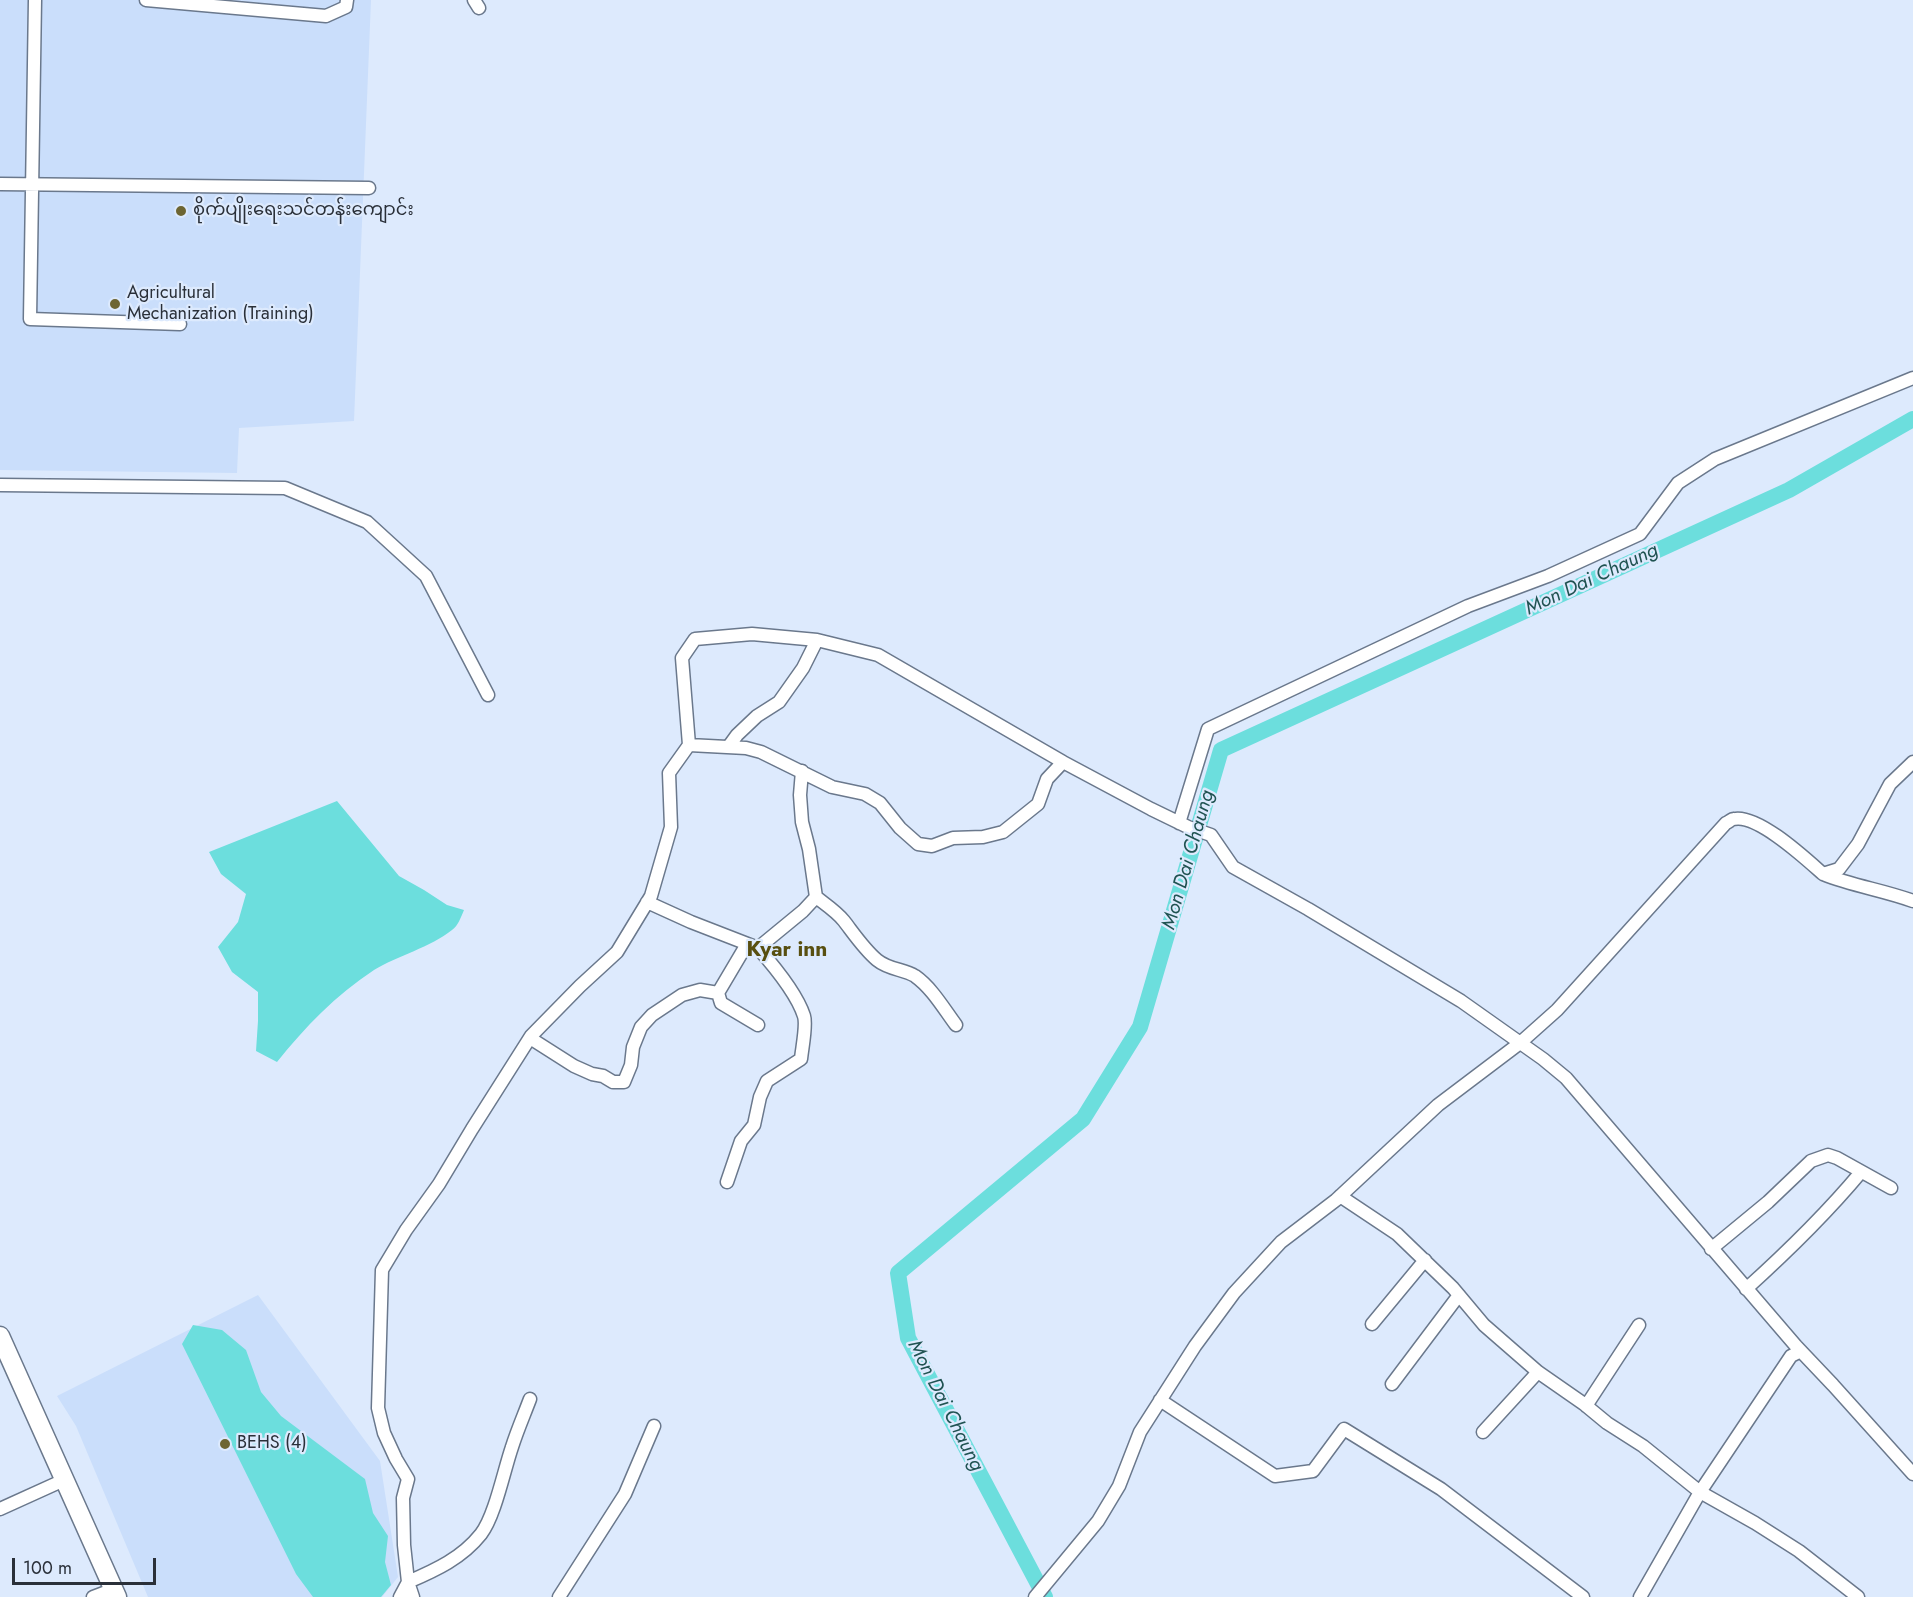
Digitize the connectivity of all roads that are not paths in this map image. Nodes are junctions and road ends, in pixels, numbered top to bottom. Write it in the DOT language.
graph roads {
  1 [pos="34,0"];
  2 [pos="146,0"];
  3 [pos="347,0"];
  4 [pos="0,184"];
  5 [pos="32,184"];
  6 [pos="369,188"];
  7 [pos="180,324"];
  8 [pos="1913,378"];
  9 [pos="0,485"];
  10 [pos="817,640"];
  11 [pos="488,695"];
  12 [pos="690,745"];
  13 [pos="729,746"];
  14 [pos="1063,762"];
  15 [pos="1913,762"];
  16 [pos="802,771"];
  17 [pos="1184,825"];
  18 [pos="1823,874"];
  19 [pos="816,897"];
  20 [pos="1913,901"];
  21 [pos="647,902"];
  22 [pos="752,946"];
  23 [pos="718,993"];
  24 [pos="758,1025"];
  25 [pos="956,1025"];
  26 [pos="530,1038"];
  27 [pos="1520,1043"];
  28 [pos="1861,1172"];
  29 [pos="727,1182"];
  30 [pos="1891,1188"];
  31 [pos="1340,1197"];
  32 [pos="1711,1249"];
  33 [pos="1425,1260"];
  34 [pos="1746,1289"];
  35 [pos="1459,1295"];
  36 [pos="1372,1324"];
  37 [pos="1639,1325"];
  38 [pos="0,1335"];
  39 [pos="1801,1351"];
  40 [pos="1538,1372"];
  41 [pos="1392,1384"];
  42 [pos="530,1399"];
  43 [pos="1160,1400"];
  44 [pos="1586,1406"];
  45 [pos="654,1426"];
  46 [pos="1483,1432"];
  47 [pos="1911,1470"];
  48 [pos="64,1480"];
  49 [pos="1700,1492"];
  50 [pos="0,1509"];
  51 [pos="408,1582"];
  52 [pos="115,1593"];
  53 [pos="93,1597"];
  54 [pos="400,1597"];
  55 [pos="413,1597"];
  56 [pos="559,1597"];
  57 [pos="1035,1597"];
  58 [pos="1583,1597"];
  59 [pos="1640,1597"];
  60 [pos="1858,1597"];
  1 -- 5 [label="street"];
  2 -- 3 [label="street"];
  4 -- 5 [label="street"];
  5 -- 6 [label="street"];
  5 -- 7 [label="street"];
  8 -- 17 [label="street"];
  9 -- 11 [label="street"];
  10 -- 12 [label="street"];
  10 -- 13 [label="street"];
  10 -- 14 [label="street"];
  12 -- 13 [label="street"];
  12 -- 21 [label="street"];
  13 -- 16 [label="street"];
  14 -- 16 [label="street"];
  14 -- 17 [label="street"];
  15 -- 18 [label="street"];
  16 -- 19 [label="street"];
  17 -- 27 [label="street"];
  18 -- 20 [label="street"];
  18 -- 27 [label="street"];
  19 -- 22 [label="street"];
  19 -- 25 [label="street"];
  21 -- 22 [label="street"];
  21 -- 26 [label="street"];
  22 -- 23 [label="street"];
  22 -- 29 [label="street"];
  23 -- 24 [label="street"];
  23 -- 26 [label="street"];
  26 -- 51 [label="street"];
  27 -- 31 [label="street"];
  27 -- 32 [label="street"];
  28 -- 30 [label="street"];
  28 -- 32 [label="street"];
  28 -- 34 [label="street"];
  31 -- 33 [label="street"];
  31 -- 43 [label="street"];
  32 -- 34 [label="street"];
  33 -- 35 [label="street"];
  33 -- 36 [label="street"];
  34 -- 39 [label="street"];
  35 -- 40 [label="street"];
  35 -- 41 [label="street"];
  37 -- 44 [label="street"];
  38 -- 48 [label="highway"];
  39 -- 47 [label="street"];
  39 -- 49 [label="street"];
  40 -- 44 [label="street"];
  40 -- 46 [label="street"];
  42 -- 51 [label="street"];
  43 -- 57 [label="street"];
  43 -- 58 [label="street"];
  44 -- 49 [label="street"];
  45 -- 56 [label="street"];
  48 -- 50 [label="street"];
  48 -- 52 [label="highway"];
  49 -- 59 [label="street"];
  49 -- 60 [label="street"];
  51 -- 54 [label="street"];
  51 -- 55 [label="street"];
  52 -- 53 [label="street"];
}
